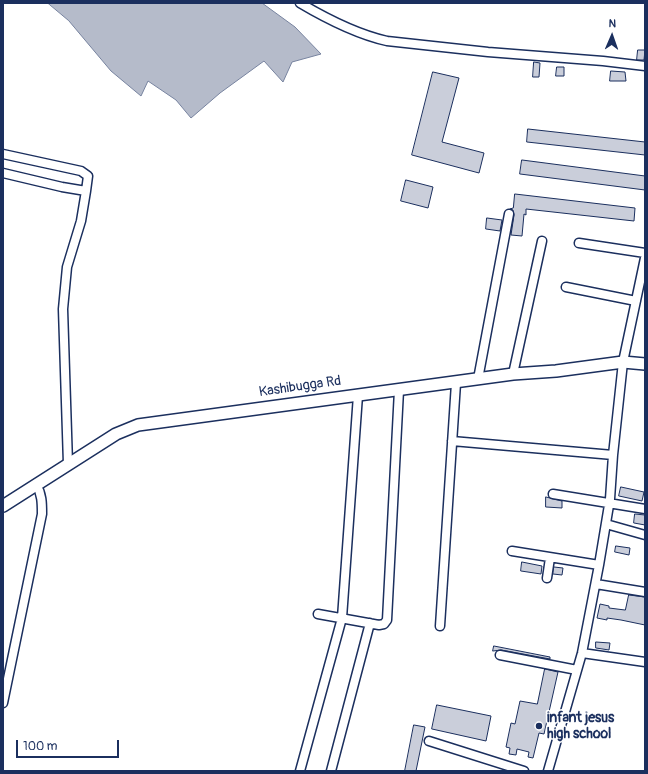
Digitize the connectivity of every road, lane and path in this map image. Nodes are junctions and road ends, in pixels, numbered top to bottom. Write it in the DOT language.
graph roads {
  1 [pos="300,3"];
  2 [pos="645,66"];
  3 [pos="3,154"];
  4 [pos="3,173"];
  5 [pos="86,191"];
  6 [pos="509,214"];
  7 [pos="542,240"];
  8 [pos="579,243"];
  9 [pos="645,253"];
  10 [pos="645,258"];
  11 [pos="566,287"];
  12 [pos="636,301"];
  13 [pos="623,362"];
  14 [pos="645,364"];
  15 [pos="513,374"];
  16 [pos="478,379"];
  17 [pos="456,383"];
  18 [pos="398,390"];
  19 [pos="358,395"];
  20 [pos="452,441"];
  21 [pos="613,455"];
  22 [pos="68,464"];
  23 [pos="36,484"];
  24 [pos="553,494"];
  25 [pos="610,503"];
  26 [pos="3,506"];
  27 [pos="645,509"];
  28 [pos="606,524"];
  29 [pos="645,535"];
  30 [pos="512,551"];
  31 [pos="550,558"];
  32 [pos="599,566"];
  33 [pos="547,578"];
  34 [pos="596,584"];
  35 [pos="645,592"];
  36 [pos="318,614"];
  37 [pos="342,618"];
  38 [pos="370,623"];
  39 [pos="440,626"];
  40 [pos="582,653"];
  41 [pos="500,655"];
  42 [pos="645,662"];
  43 [pos="577,670"];
  44 [pos="3,703"];
  45 [pos="429,741"];
  46 [pos="300,771"];
  47 [pos="330,771"];
  48 [pos="524,771"];
  49 [pos="548,771"];
  1 -- 2 [label="street"];
  3 -- 5 [label="street"];
  4 -- 5 [label="street"];
  5 -- 22 [label="street"];
  6 -- 16 [label="street"];
  7 -- 15 [label="street"];
  8 -- 9 [label="street"];
  10 -- 12 [label="street"];
  11 -- 12 [label="street"];
  12 -- 13 [label="street"];
  13 -- 14 [label="main road, Kashibugga Rd"];
  13 -- 15 [label="main road, Kashibugga Rd"];
  13 -- 21 [label="street"];
  15 -- 16 [label="main road, Kashibugga Rd"];
  16 -- 17 [label="main road, Kashibugga Rd"];
  17 -- 18 [label="main road, Kashibugga Rd"];
  17 -- 20 [label="street"];
  18 -- 19 [label="main road, Kashibugga Rd"];
  18 -- 38 [label="street"];
  19 -- 22 [label="main road, Kashibugga Rd"];
  19 -- 37 [label="street"];
  20 -- 21 [label="street"];
  20 -- 39 [label="street"];
  21 -- 25 [label="street"];
  22 -- 23 [label="main road, Kashibugga Rd"];
  23 -- 26 [label="main road, Kashibugga Rd"];
  23 -- 44 [label="street"];
  24 -- 25 [label="street"];
  25 -- 27 [label="street"];
  25 -- 28 [label="street"];
  28 -- 29 [label="street"];
  28 -- 32 [label="street"];
  30 -- 31 [label="street"];
  31 -- 32 [label="street"];
  31 -- 33 [label="street"];
  32 -- 34 [label="street"];
  34 -- 35 [label="street"];
  34 -- 40 [label="street"];
  36 -- 37 [label="street"];
  37 -- 38 [label="street"];
  37 -- 46 [label="street"];
  38 -- 47 [label="street"];
  40 -- 42 [label="street"];
  40 -- 43 [label="street"];
  41 -- 43 [label="street"];
  43 -- 49 [label="street"];
  45 -- 48 [label="street"];
}
